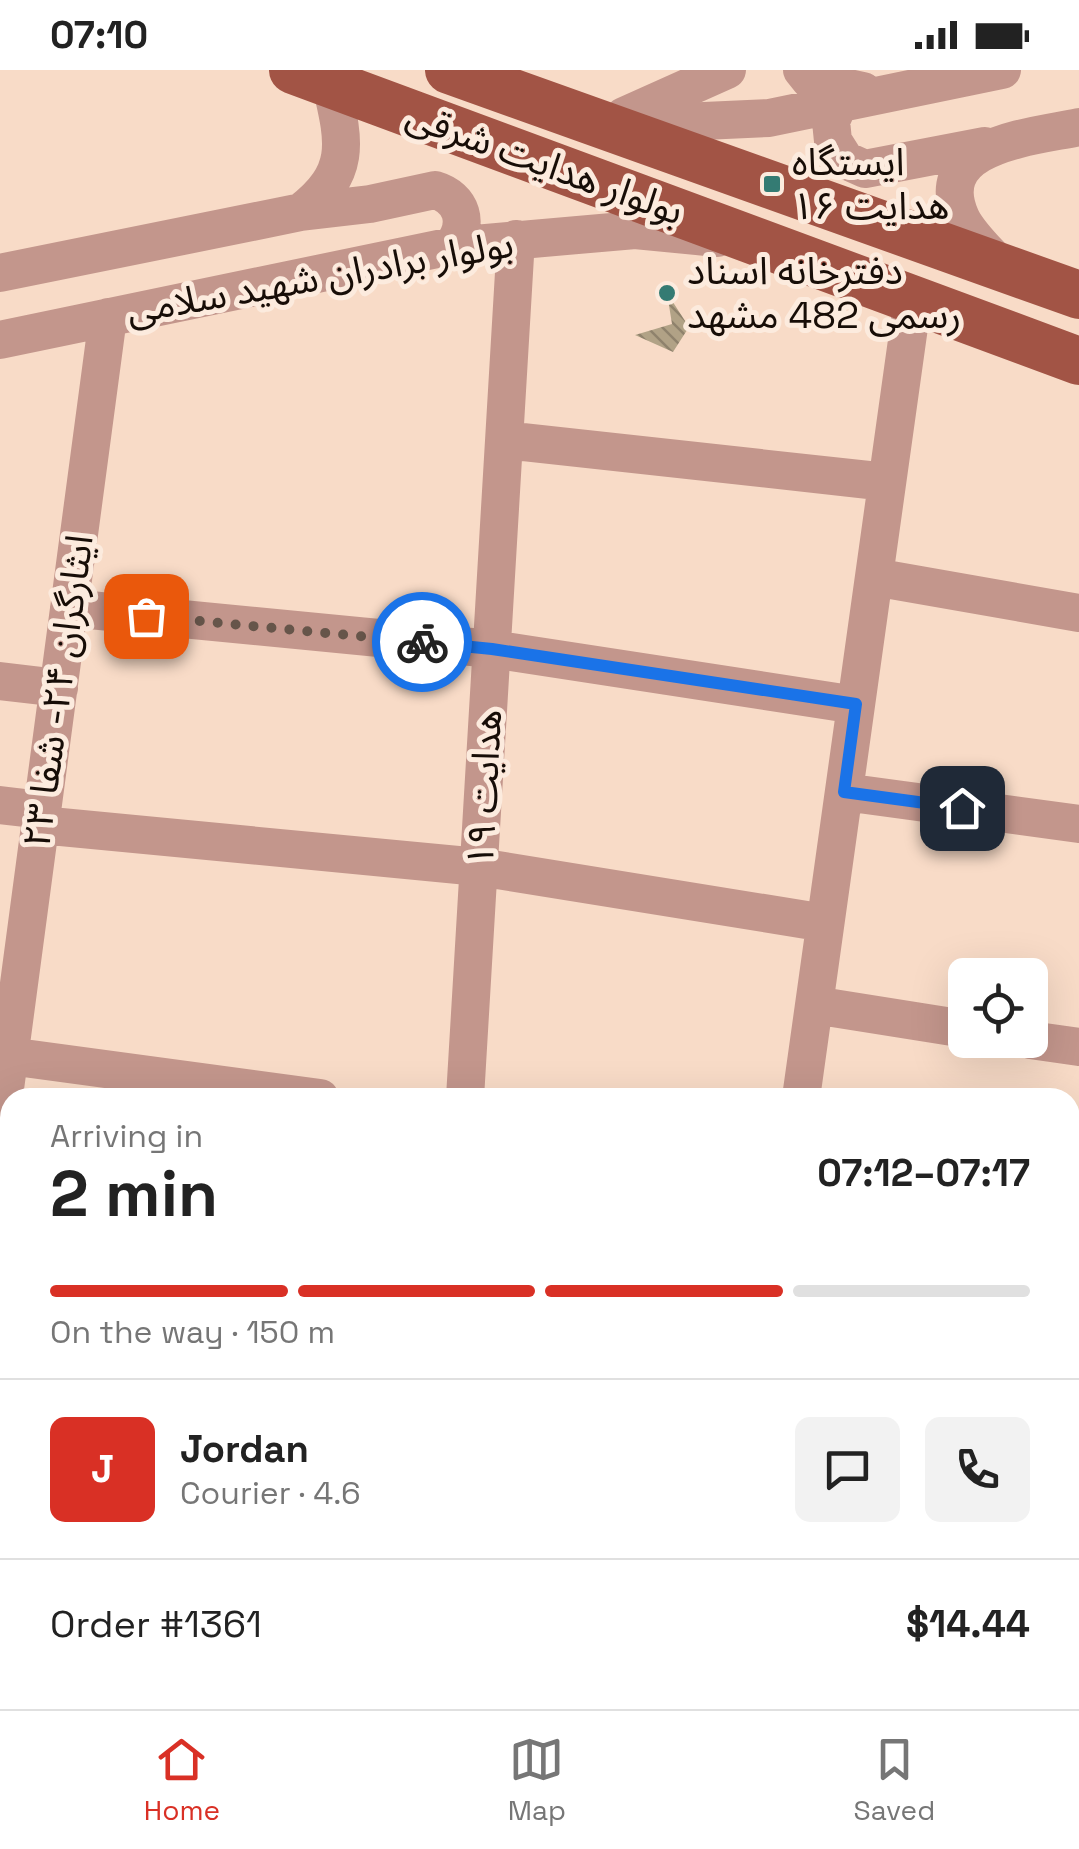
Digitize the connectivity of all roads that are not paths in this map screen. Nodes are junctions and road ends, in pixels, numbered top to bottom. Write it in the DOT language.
graph roads {
  1 [pos="449,70"];
  2 [pos="727,70"];
  3 [pos="802,70"];
  4 [pos="1002,70"];
  5 [pos="312,77"];
  6 [pos="880,95"];
  7 [pos="840,104"];
  8 [pos="604,125"];
  9 [pos="1079,127"];
  10 [pos="990,146"];
  11 [pos="301,212"];
  12 [pos="516,240"];
  13 [pos="762,242"];
  14 [pos="452,246"];
  15 [pos="1000,266"];
  16 [pos="0,273"];
  17 [pos="1079,295"];
  18 [pos="913,298"];
  19 [pos="108,317"];
  20 [pos="0,340"];
  21 [pos="1079,361"];
  22 [pos="505,440"];
  23 [pos="887,482"];
  24 [pos="874,577"];
  25 [pos="69,608"];
  26 [pos="1079,612"];
  27 [pos="492,649"];
  28 [pos="0,680"];
  29 [pos="58,688"];
  30 [pos="856,704"];
  31 [pos="844,792"];
  32 [pos="0,805"];
  33 [pos="41,818"];
  34 [pos="1079,824"];
  35 [pos="479,867"];
  36 [pos="825,923"];
  37 [pos="12,951"];
  38 [pos="814,1005"];
  39 [pos="948,1026"];
  40 [pos="1048,1043"];
  41 [pos="1079,1048"];
  42 [pos="10,1056"];
  43 [pos="5,1088"];
  44 [pos="246,1088"];
  45 [pos="466,1088"];
  46 [pos="802,1088"];
  1 -- 8 [label="main road, بولوار هدایت شرقی"];
  2 -- 8 [label="street"];
  3 -- 6 [label="street"];
  4 -- 6 [label="street"];
  5 -- 11 [label="street, بولوار برادران شهید سلامی"];
  5 -- 13 [label="main road, بولوار هدایت شرقی"];
  6 -- 7 [label="street"];
  7 -- 8 [label="street"];
  7 -- 10 [label="street"];
  8 -- 15 [label="main road, بولوار هدایت شرقی"];
  9 -- 10 [label="street"];
  10 -- 15 [label="street"];
  11 -- 14 [label="street"];
  11 -- 16 [label="street, بولوار برادران شهید سلامی"];
  12 -- 13 [label="street, بولوار برادران شهید سلامی"];
  12 -- 14 [label="street, بولوار برادران شهید سلامی"];
  12 -- 22 [label="street, هدایت ۱۹"];
  13 -- 18 [label="main road, بولوار هدایت شرقی"];
  14 -- 19 [label="street, بولوار برادران شهید سلامی"];
  15 -- 17 [label="main road, بولوار هدایت شرقی"];
  18 -- 21 [label="main road, بولوار هدایت شرقی"];
  18 -- 23 [label="street"];
  19 -- 20 [label="street, بولوار برادران شهید سلامی"];
  19 -- 25 [label="street, ایثارگران ۲۴- شفا ۲۳"];
  22 -- 23 [label="street"];
  22 -- 27 [label="street, هدایت ۱۹"];
  23 -- 24 [label="street"];
  24 -- 26 [label="street"];
  24 -- 30 [label="street"];
  25 -- 27 [label="street"];
  25 -- 29 [label="street, ایثارگران ۲۴- شفا ۲۳"];
  27 -- 30 [label="street"];
  27 -- 35 [label="street, هدایت ۱۹"];
  28 -- 29 [label="street"];
  29 -- 33 [label="street, ایثارگران ۲۴- شفا ۲۳"];
  30 -- 31 [label="street"];
  31 -- 34 [label="street"];
  31 -- 36 [label="street"];
  32 -- 33 [label="street"];
  33 -- 35 [label="street"];
  33 -- 37 [label="street, ایثارگران ۲۴- شفا ۲۳"];
  35 -- 36 [label="street"];
  35 -- 45 [label="street, هدایت ۱۹"];
  36 -- 38 [label="street"];
  37 -- 42 [label="street, ایثارگران ۲۴- شفا ۲۳"];
  38 -- 39 [label="street"];
  38 -- 46 [label="street"];
  40 -- 41 [label="street"];
  42 -- 43 [label="street, ایثارگران ۲۴- شفا ۲۳"];
  42 -- 44 [label="street"];
}
